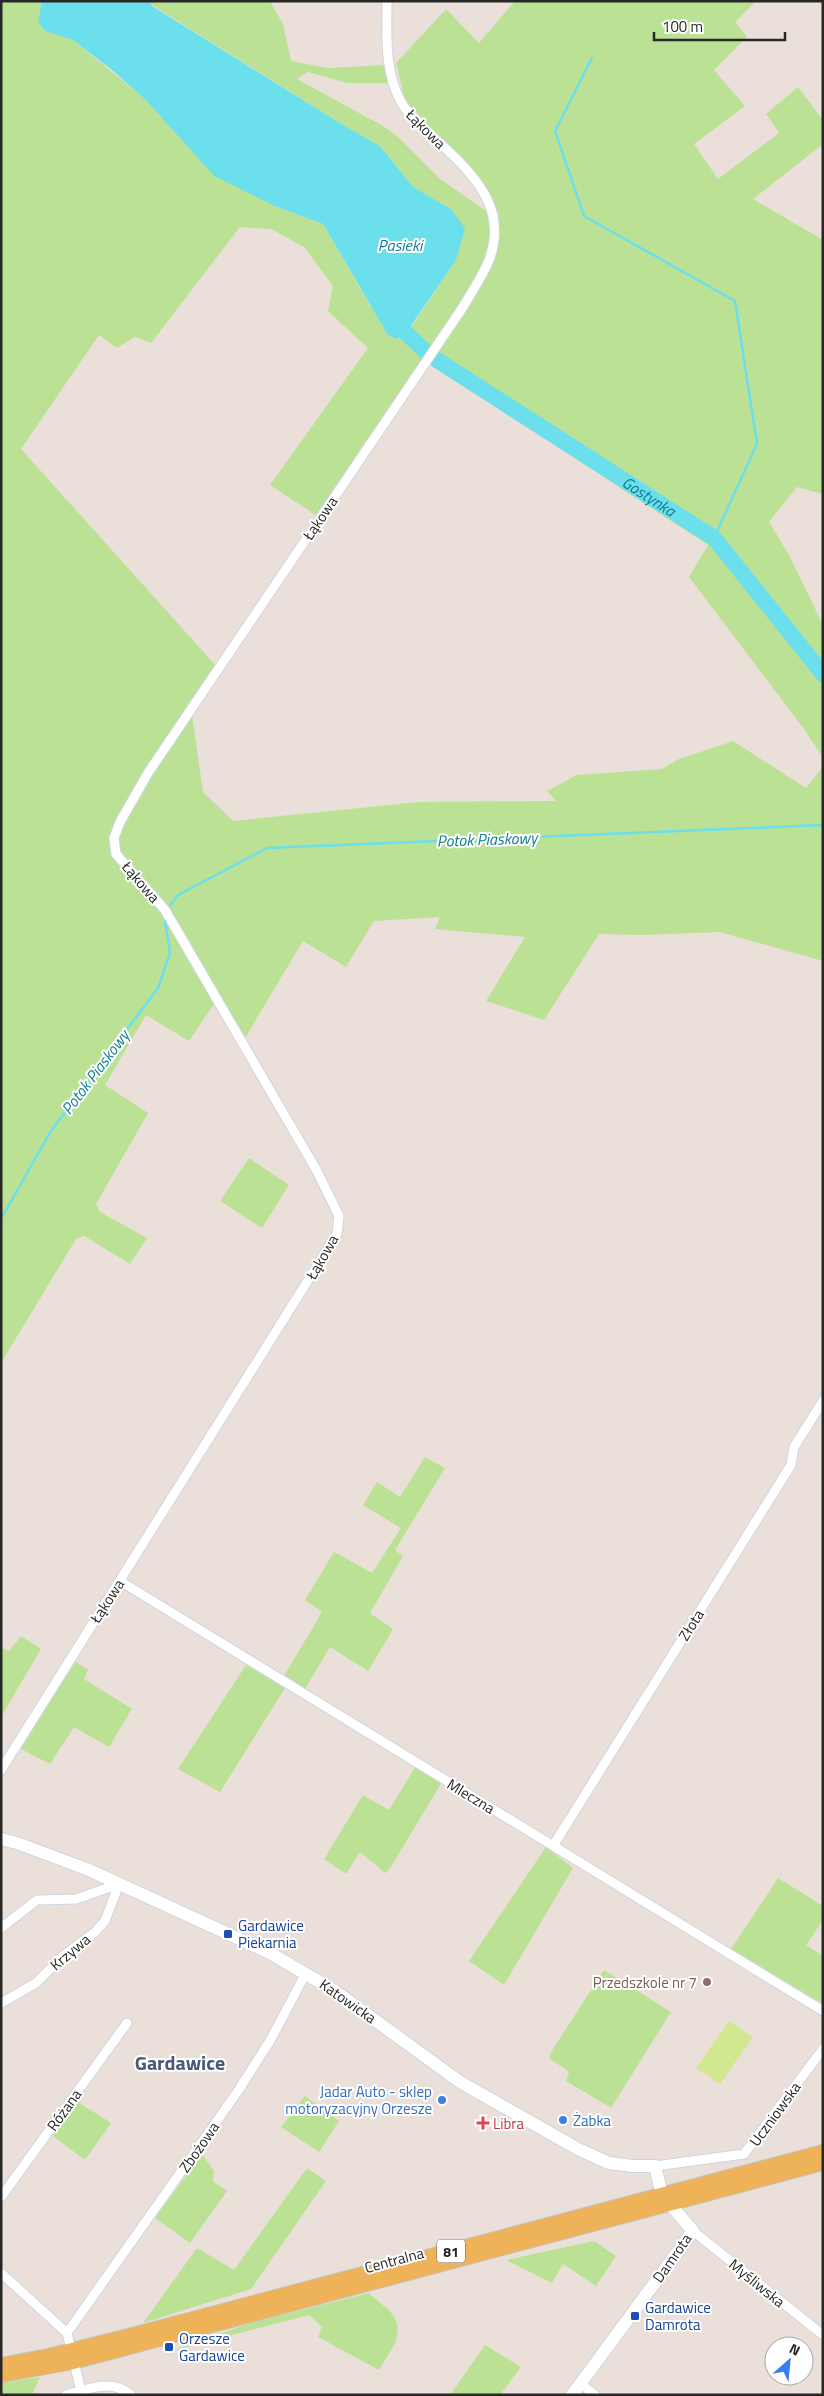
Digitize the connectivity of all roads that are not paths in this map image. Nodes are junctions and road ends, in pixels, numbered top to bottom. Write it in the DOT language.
graph roads {
  1 [pos="387,1"];
  2 [pos="823,1401"];
  3 [pos="120,1581"];
  4 [pos="1,1770"];
  5 [pos="1,1839"];
  6 [pos="553,1846"];
  7 [pos="119,1884"];
  8 [pos="1,1928"];
  9 [pos="306,1973"];
  10 [pos="1,2002"];
  11 [pos="823,2011"];
  12 [pos="127,2023"];
  13 [pos="823,2049"];
  14 [pos="823,2152"];
  15 [pos="823,2162"];
  16 [pos="654,2166"];
  17 [pos="1,2197"];
  18 [pos="666,2199"];
  19 [pos="693,2231"];
  20 [pos="1,2273"];
  21 [pos="67,2334"];
  22 [pos="823,2335"];
  23 [pos="72,2356"];
  24 [pos="1,2365"];
  25 [pos="1,2375"];
  26 [pos="580,2383"];
  27 [pos="81,2391"];
  28 [pos="66,2395"];
  29 [pos="131,2395"];
  30 [pos="572,2395"];
  31 [pos="595,2395"];
  1 -- 3 [label="street, Łąkowa"];
  2 -- 6 [label="street, Złota"];
  3 -- 4 [label="street, Łąkowa"];
  3 -- 6 [label="street, Mleczna"];
  5 -- 7 [label="street, Katowicka"];
  6 -- 11 [label="street, Mleczna"];
  7 -- 8 [label="street"];
  7 -- 9 [label="street, Katowicka"];
  7 -- 10 [label="street, Krzywa"];
  9 -- 16 [label="street, Katowicka"];
  9 -- 21 [label="street, Zbożowa"];
  12 -- 17 [label="street, Różana"];
  13 -- 16 [label="street, Uczniowska"];
  14 -- 18 [label="main road, Centralna / 81"];
  15 -- 18 [label="main road, Centralna / 81"];
  16 -- 18 [label="street"];
  18 -- 19 [label="street, Damrota"];
  18 -- 23 [label="main road, Centralna / 81"];
  19 -- 22 [label="street, Myśliwska"];
  19 -- 26 [label="street, Damrota"];
  20 -- 21 [label="street"];
  21 -- 23 [label="street"];
  23 -- 24 [label="main road, Centralna / 81"];
  23 -- 25 [label="main road, Centralna / 81"];
  23 -- 27 [label="street"];
  26 -- 30 [label="street, Damrota"];
  26 -- 31 [label="street"];
  27 -- 28 [label="street"];
  27 -- 29 [label="street"];
}
